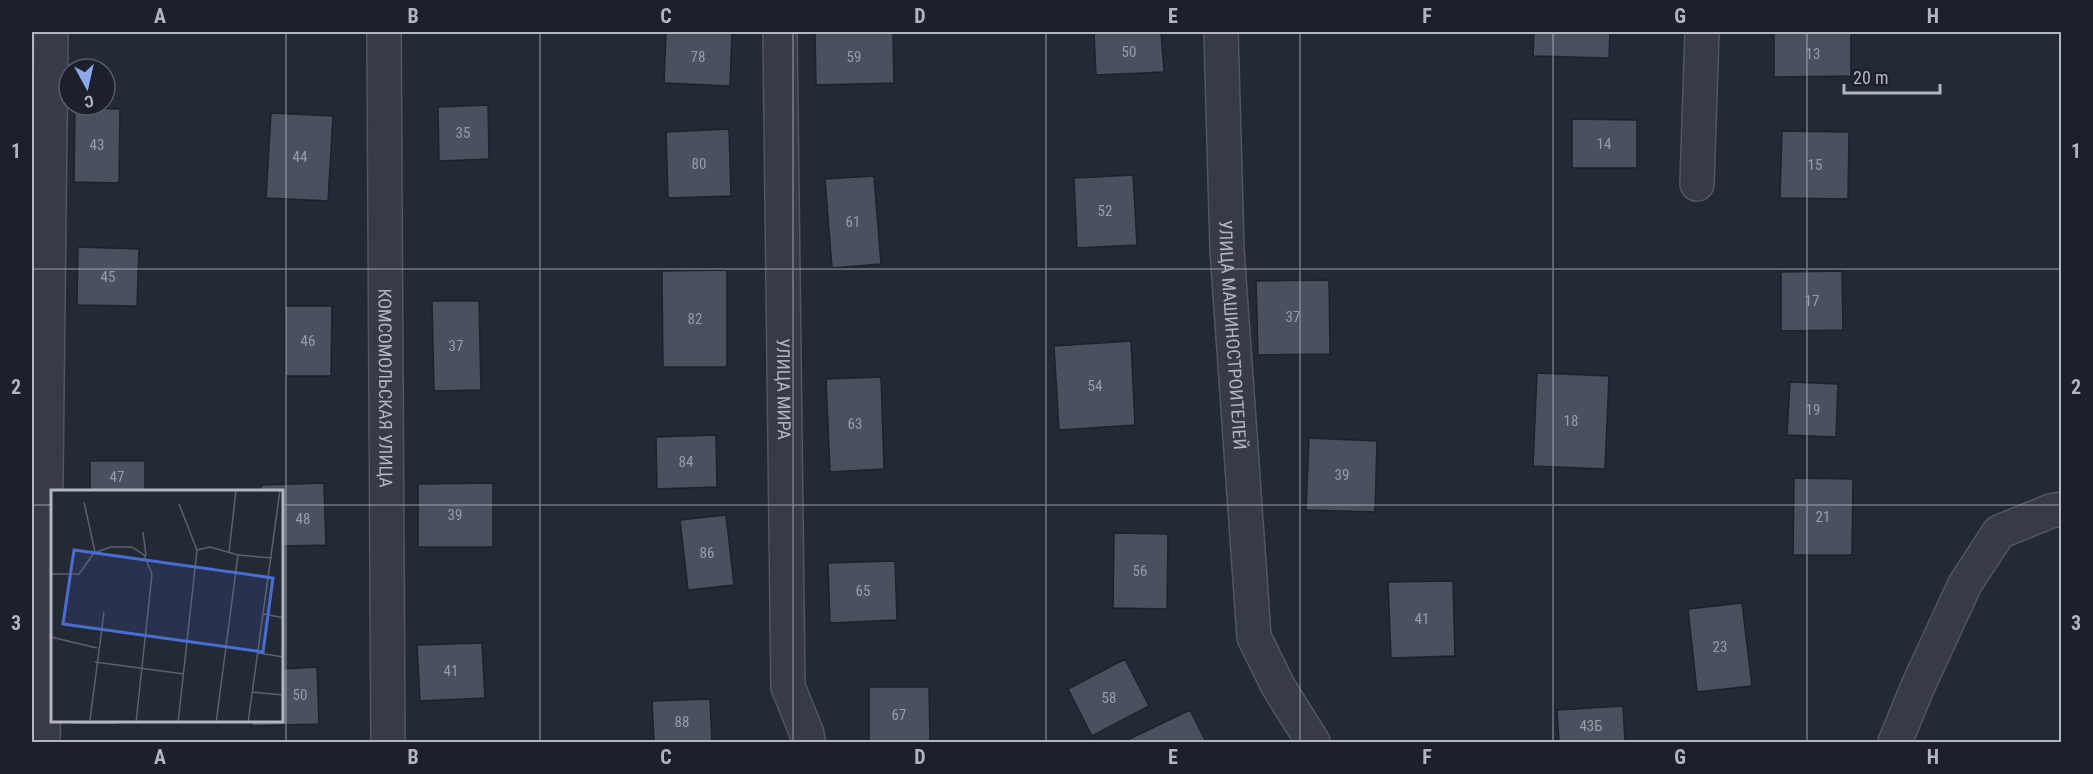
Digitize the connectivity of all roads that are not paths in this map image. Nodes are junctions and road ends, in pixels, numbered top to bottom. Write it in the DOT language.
graph roads {
  1 [pos="51,32"];
  2 [pos="384,32"];
  3 [pos="780,32"];
  4 [pos="1221,32"];
  5 [pos="1702,32"];
  6 [pos="1697,184"];
  7 [pos="39,395"];
  8 [pos="2061,509"];
  9 [pos="43,742"];
  10 [pos="388,742"];
  11 [pos="808,742"];
  12 [pos="1313,742"];
  13 [pos="1895,742"];
  1 -- 7 [label="street"];
  2 -- 10 [label="street, КОМСОМОЛЬСКАЯ УЛИЦА"];
  3 -- 11 [label="street, УЛИЦА МИРА"];
  4 -- 12 [label="street, УЛИЦА МАШИНОСТРОИТЕЛЕЙ"];
  5 -- 6 [label="street"];
  7 -- 9 [label="street"];
  8 -- 13 [label="street"];
}
